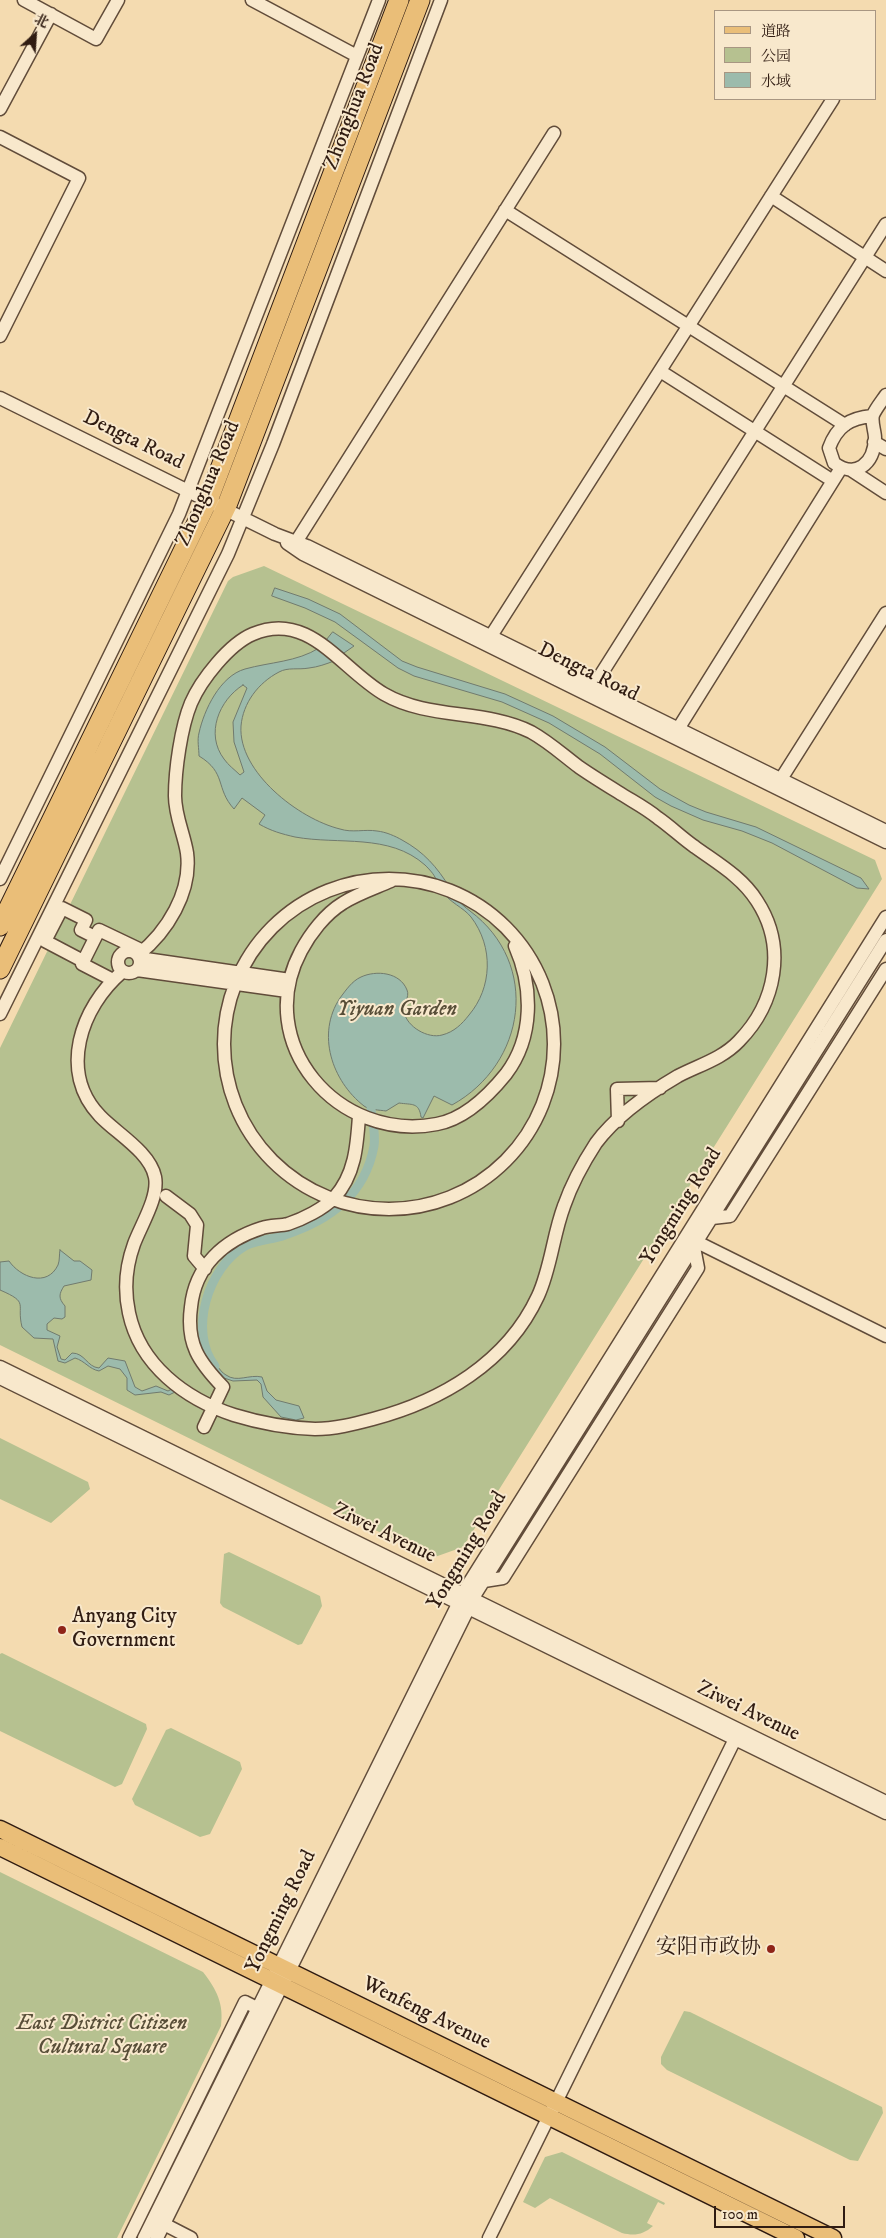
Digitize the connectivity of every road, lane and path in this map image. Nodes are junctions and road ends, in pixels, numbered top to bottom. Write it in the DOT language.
graph roads {
  1 [pos="24,0"];
  2 [pos="118,0"];
  3 [pos="252,0"];
  4 [pos="379,0"];
  5 [pos="399,0"];
  6 [pos="420,0"];
  7 [pos="441,0"];
  8 [pos="51,14"];
  9 [pos="357,56"];
  10 [pos="832,100"];
  11 [pos="0,109"];
  12 [pos="554,132"];
  13 [pos="0,137"];
  14 [pos="771,196"];
  15 [pos="505,210"];
  16 [pos="886,224"];
  17 [pos="865,258"];
  18 [pos="886,271"];
  19 [pos="688,326"];
  20 [pos="0,336"];
  21 [pos="660,371"];
  22 [pos="784,386"];
  23 [pos="886,395"];
  24 [pos="0,398"];
  25 [pos="872,416"];
  26 [pos="845,425"];
  27 [pos="755,431"];
  28 [pos="874,442"];
  29 [pos="886,450"];
  30 [pos="846,469"];
  31 [pos="833,481"];
  32 [pos="188,491"];
  33 [pos="886,493"];
  34 [pos="208,501"];
  35 [pos="225,510"];
  36 [pos="242,518"];
  37 [pos="275,534"];
  38 [pos="296,542"];
  39 [pos="886,613"];
  40 [pos="491,636"];
  41 [pos="593,686"];
  42 [pos="678,729"];
  43 [pos="781,779"];
  44 [pos="886,831"];
  45 [pos="886,842"];
  46 [pos="0,878"];
  47 [pos="393,880"];
  48 [pos="5,902"];
  49 [pos="886,918"];
  50 [pos="0,926"];
  51 [pos="504,927"];
  52 [pos="95,937"];
  53 [pos="886,940"];
  54 [pos="139,958"];
  55 [pos="83,961"];
  56 [pos="0,969"];
  57 [pos="886,969"];
  58 [pos="118,976"];
  59 [pos="239,978"];
  60 [pos="289,985"];
  61 [pos="0,1014"];
  62 [pos="660,1088"];
  63 [pos="369,1119"];
  64 [pos="618,1121"];
  65 [pos="166,1196"];
  66 [pos="334,1198"];
  67 [pos="712,1218"];
  68 [pos="698,1241"];
  69 [pos="205,1269"];
  70 [pos="886,1327"];
  71 [pos="886,1336"];
  72 [pos="0,1367"];
  73 [pos="0,1378"];
  74 [pos="213,1408"];
  75 [pos="204,1427"];
  76 [pos="466,1601"];
  77 [pos="735,1739"];
  78 [pos="886,1802"];
  79 [pos="886,1813"];
  80 [pos="0,1829"];
  81 [pos="0,1847"];
  82 [pos="280,1975"];
  83 [pos="257,2008"];
  84 [pos="557,2102"];
  85 [pos="549,2116"];
  86 [pos="158,2221"];
  87 [pos="129,2238"];
  88 [pos="144,2238"];
  89 [pos="156,2238"];
  90 [pos="191,2238"];
  91 [pos="490,2238"];
  92 [pos="796,2238"];
  93 [pos="834,2238"];
  1 -- 8 [label="street"];
  2 -- 8 [label="street"];
  3 -- 9 [label="street"];
  4 -- 9 [label="street"];
  5 -- 34 [label="highway, Zhonghua Road"];
  6 -- 35 [label="highway, Zhonghua Road"];
  7 -- 36 [label="street"];
  8 -- 11 [label="street"];
  9 -- 32 [label="street"];
  10 -- 14 [label="street"];
  12 -- 15 [label="street"];
  13 -- 20 [label="street"];
  14 -- 17 [label="street"];
  14 -- 19 [label="street"];
  15 -- 19 [label="street"];
  15 -- 38 [label="street"];
  16 -- 17 [label="street"];
  17 -- 18 [label="street"];
  17 -- 22 [label="street"];
  19 -- 21 [label="street"];
  19 -- 22 [label="street"];
  21 -- 27 [label="street"];
  21 -- 40 [label="street"];
  22 -- 26 [label="street"];
  22 -- 27 [label="street"];
  23 -- 25 [label="street"];
  24 -- 32 [label="street, Dengta Road"];
  25 -- 26 [label="street"];
  25 -- 28 [label="street"];
  26 -- 30 [label="street"];
  27 -- 31 [label="street"];
  27 -- 41 [label="street"];
  28 -- 29 [label="street"];
  28 -- 30 [label="street"];
  30 -- 31 [label="street"];
  30 -- 33 [label="street"];
  31 -- 42 [label="street"];
  32 -- 34 [label="street, Dengta Road"];
  32 -- 46 [label="street"];
  34 -- 35 [label="street, Dengta Road"];
  34 -- 48 [label="highway, Zhonghua Road"];
  35 -- 36 [label="street, Dengta Road"];
  35 -- 56 [label="highway, Zhonghua Road"];
  36 -- 37 [label="street, Dengta Road"];
  36 -- 61 [label="street"];
  37 -- 38 [label="street, Dengta Road"];
  37 -- 45 [label="street, Dengta Road"];
  38 -- 40 [label="street, Dengta Road"];
  39 -- 43 [label="street"];
  40 -- 41 [label="street, Dengta Road"];
  41 -- 42 [label="street, Dengta Road"];
  42 -- 43 [label="street, Dengta Road"];
  43 -- 44 [label="street, Dengta Road"];
  47 -- 51 [label="street"];
  47 -- 59 [label="street"];
  47 -- 60 [label="street"];
  48 -- 50 [label="highway, Zhonghua Road"];
  49 -- 76 [label="street, Yongming Road"];
  51 -- 63 [label="street"];
  51 -- 66 [label="street"];
  52 -- 54 [label="street"];
  52 -- 55 [label="street"];
  52 -- 55 [label="street"];
  53 -- 67 [label="street, Yongming Road"];
  54 -- 58 [label="street"];
  54 -- 58 [label="street"];
  54 -- 59 [label="street"];
  54 -- 62 [label="street"];
  55 -- 58 [label="street"];
  57 -- 67 [label="street"];
  58 -- 74 [label="street"];
  59 -- 60 [label="street"];
  59 -- 66 [label="street"];
  60 -- 63 [label="street"];
  62 -- 64 [label="street"];
  62 -- 64 [label="street"];
  63 -- 66 [label="street"];
  64 -- 74 [label="street"];
  65 -- 69 [label="street"];
  66 -- 69 [label="street"];
  67 -- 68 [label="street, Yongming Road"];
  68 -- 70 [label="street"];
  68 -- 71 [label="street"];
  68 -- 76 [label="street, Yongming Road"];
  69 -- 74 [label="street"];
  72 -- 76 [label="street, Ziwei Avenue"];
  73 -- 76 [label="street, Ziwei Avenue"];
  74 -- 75 [label="street"];
  76 -- 77 [label="street, Ziwei Avenue"];
  76 -- 78 [label="street, Ziwei Avenue"];
  76 -- 82 [label="street, Yongming Road"];
  77 -- 79 [label="street, Ziwei Avenue"];
  77 -- 84 [label="street"];
  80 -- 82 [label="main road, Wenfeng Avenue"];
  81 -- 82 [label="main road, Wenfeng Avenue"];
  82 -- 83 [label="street, Yongming Road"];
  82 -- 84 [label="main road, Wenfeng Avenue"];
  82 -- 85 [label="main road, Wenfeng Avenue"];
  82 -- 86 [label="street, Yongming Road"];
  83 -- 86 [label="street, Yongming Road"];
  83 -- 87 [label="street"];
  84 -- 85 [label="street"];
  84 -- 93 [label="main road, Wenfeng Avenue"];
  85 -- 91 [label="street"];
  85 -- 92 [label="main road, Wenfeng Avenue"];
  86 -- 88 [label="street, Yongming Road"];
  86 -- 89 [label="street, Yongming Road"];
  86 -- 90 [label="street"];
}
